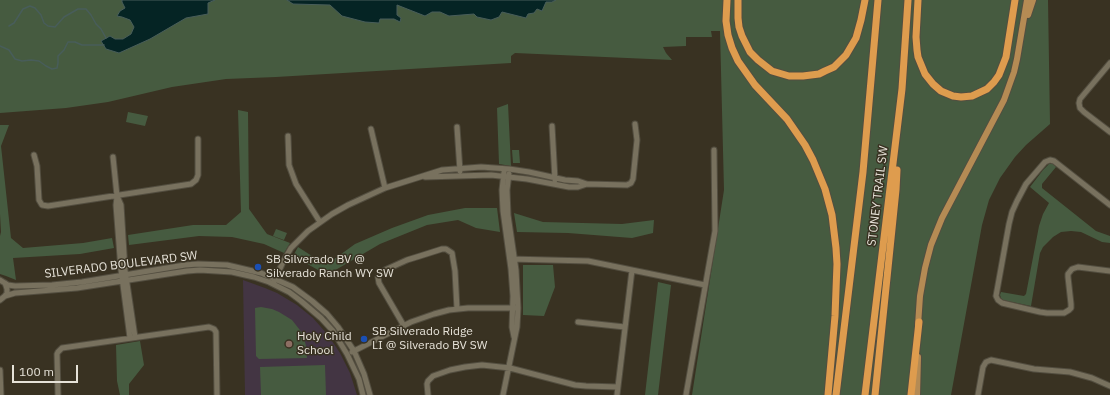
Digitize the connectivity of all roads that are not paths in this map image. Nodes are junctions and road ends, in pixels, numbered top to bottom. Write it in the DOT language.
graph roads {
  1 [pos="727,0"];
  2 [pos="865,0"];
  3 [pos="878,0"];
  4 [pos="908,0"];
  5 [pos="918,0"];
  6 [pos="1008,0"];
  7 [pos="1015,0"];
  8 [pos="1027,0"];
  9 [pos="1033,0"];
  10 [pos="739,2"];
  11 [pos="1013,15"];
  12 [pos="1017,59"];
  13 [pos="1110,63"];
  14 [pos="902,89"];
  15 [pos="635,124"];
  16 [pos="552,126"];
  17 [pos="457,127"];
  18 [pos="371,129"];
  19 [pos="1110,132"];
  20 [pos="288,136"];
  21 [pos="198,139"];
  22 [pos="714,150"];
  23 [pos="34,155"];
  24 [pos="113,157"];
  25 [pos="460,168"];
  26 [pos="507,169"];
  27 [pos="461,176"];
  28 [pos="506,176"];
  29 [pos="420,177"];
  30 [pos="555,178"];
  31 [pos="587,184"];
  32 [pos="555,185"];
  33 [pos="385,188"];
  34 [pos="117,196"];
  35 [pos="1110,205"];
  36 [pos="320,222"];
  37 [pos="512,259"];
  38 [pos="632,270"];
  39 [pos="1110,271"];
  40 [pos="124,278"];
  41 [pos="2,281"];
  42 [pos="274,282"];
  43 [pos="705,285"];
  44 [pos="2,299"];
  45 [pos="515,308"];
  46 [pos="457,309"];
  47 [pos="578,322"];
  48 [pos="918,322"];
  49 [pos="404,326"];
  50 [pos="625,327"];
  51 [pos="133,337"];
  52 [pos="354,351"];
  53 [pos="348,354"];
  54 [pos="510,368"];
  55 [pos="0,370"];
  56 [pos="1110,386"];
  57 [pos="618,387"];
  58 [pos="0,395"];
  59 [pos="58,395"];
  60 [pos="217,395"];
  61 [pos="363,395"];
  62 [pos="370,395"];
  63 [pos="428,395"];
  64 [pos="503,395"];
  65 [pos="617,395"];
  66 [pos="686,395"];
  67 [pos="828,395"];
  68 [pos="836,395"];
  69 [pos="865,395"];
  70 [pos="875,395"];
  71 [pos="911,395"];
  72 [pos="917,395"];
  73 [pos="978,395"];
  1 -- 67 [label="highway"];
  2 -- 10 [label="highway"];
  3 -- 68 [label="highway, STONEY TRAIL SW"];
  4 -- 14 [label="highway, STONEY TRAIL SW"];
  5 -- 11 [label="highway"];
  6 -- 11 [label="highway"];
  7 -- 11 [label="highway"];
  8 -- 12 [label="main road"];
  9 -- 12 [label="main road"];
  12 -- 48 [label="main road"];
  13 -- 19 [label="street"];
  14 -- 69 [label="highway, STONEY TRAIL SW"];
  14 -- 70 [label="highway"];
  15 -- 31 [label="street"];
  16 -- 30 [label="street"];
  17 -- 25 [label="street"];
  18 -- 33 [label="street"];
  20 -- 36 [label="street"];
  21 -- 34 [label="street"];
  22 -- 43 [label="street"];
  23 -- 34 [label="street"];
  24 -- 34 [label="street"];
  25 -- 26 [label="street"];
  25 -- 27 [label="street"];
  25 -- 29 [label="street"];
  26 -- 28 [label="street"];
  26 -- 30 [label="street"];
  27 -- 28 [label="street"];
  27 -- 29 [label="street"];
  28 -- 32 [label="street"];
  28 -- 37 [label="street"];
  29 -- 33 [label="street"];
  30 -- 31 [label="street"];
  30 -- 32 [label="street"];
  31 -- 32 [label="street"];
  33 -- 36 [label="street"];
  34 -- 40 [label="street"];
  35 -- 39 [label="street"];
  36 -- 42 [label="street"];
  37 -- 38 [label="street"];
  37 -- 45 [label="street"];
  38 -- 43 [label="street"];
  38 -- 50 [label="street"];
  40 -- 41 [label="street, SILVERADO BOULEVARD SW"];
  40 -- 42 [label="street, SILVERADO BOULEVARD SW"];
  40 -- 44 [label="street, SILVERADO BOULEVARD SW"];
  40 -- 51 [label="street"];
  41 -- 44 [label="street"];
  42 -- 52 [label="street, SILVERADO BOULEVARD SW"];
  42 -- 53 [label="street, SILVERADO BOULEVARD SW"];
  43 -- 66 [label="street"];
  45 -- 46 [label="street"];
  45 -- 54 [label="street"];
  46 -- 49 [label="street"];
  46 -- 49 [label="street"];
  47 -- 50 [label="street"];
  48 -- 71 [label="highway"];
  48 -- 72 [label="main road"];
  49 -- 52 [label="street"];
  50 -- 57 [label="street"];
  51 -- 59 [label="street"];
  51 -- 60 [label="street"];
  52 -- 53 [label="street"];
  52 -- 62 [label="street, SILVERADO BOULEVARD SW"];
  53 -- 61 [label="street, SILVERADO BOULEVARD SW"];
  54 -- 57 [label="street"];
  54 -- 63 [label="street"];
  54 -- 64 [label="street"];
  55 -- 58 [label="street"];
  56 -- 73 [label="street"];
  57 -- 65 [label="street"];
}
